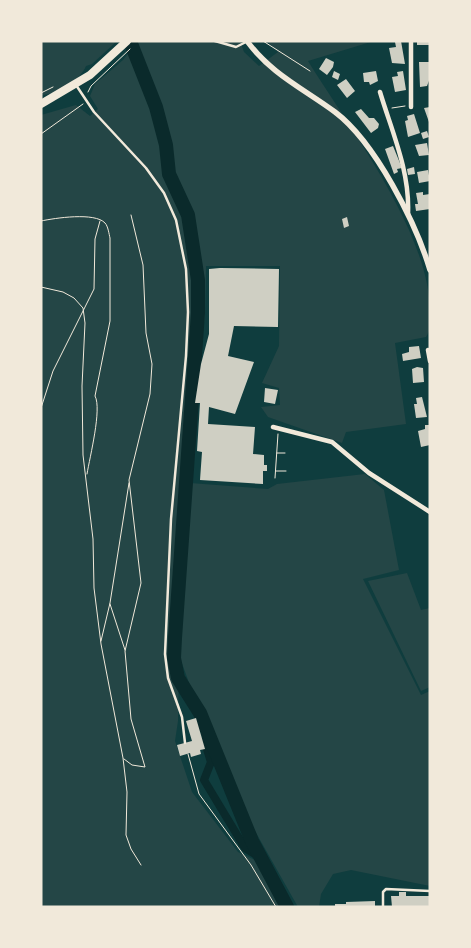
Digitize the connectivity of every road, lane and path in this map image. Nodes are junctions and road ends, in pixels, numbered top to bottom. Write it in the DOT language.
graph roads {
  1 [pos="215,41"];
  2 [pos="247,41"];
  3 [pos="263,41"];
  4 [pos="411,41"];
  5 [pos="130,44"];
  6 [pos="310,71"];
  7 [pos="96,76"];
  8 [pos="76,85"];
  9 [pos="89,92"];
  10 [pos="380,92"];
  11 [pos="86,101"];
  12 [pos="41,104"];
  13 [pos="411,107"];
  14 [pos="385,109"];
  15 [pos="41,134"];
  16 [pos="131,215"];
  17 [pos="408,215"];
  18 [pos="100,220"];
  19 [pos="41,221"];
  20 [pos="430,270"];
  21 [pos="41,287"];
  22 [pos="83,308"];
  23 [pos="428,350"];
  24 [pos="430,362"];
  25 [pos="41,408"];
  26 [pos="272,427"];
  27 [pos="279,429"];
  28 [pos="276,453"];
  29 [pos="285,453"];
  30 [pos="275,471"];
  31 [pos="286,471"];
  32 [pos="87,477"];
  33 [pos="274,478"];
  34 [pos="129,480"];
  35 [pos="430,512"];
  36 [pos="110,604"];
  37 [pos="101,644"];
  38 [pos="125,651"];
  39 [pos="184,743"];
  40 [pos="188,754"];
  41 [pos="123,758"];
  42 [pos="141,865"];
  43 [pos="430,891"];
  44 [pos="276,906"];
  45 [pos="383,907"];
  1 -- 2 [label="lane"];
  2 -- 17 [label="street"];
  3 -- 6 [label="path"];
  4 -- 13 [label="street"];
  5 -- 7 [label="main road"];
  5 -- 7 [label="path"];
  7 -- 8 [label="main road"];
  7 -- 9 [label="path"];
  8 -- 11 [label="lane"];
  8 -- 12 [label="main road"];
  10 -- 14 [label="street"];
  11 -- 15 [label="path"];
  11 -- 39 [label="lane"];
  13 -- 14 [label="path"];
  14 -- 17 [label="street"];
  16 -- 34 [label="path"];
  17 -- 20 [label="street"];
  18 -- 19 [label="path"];
  18 -- 22 [label="path"];
  18 -- 32 [label="path"];
  21 -- 22 [label="path"];
  22 -- 25 [label="path"];
  22 -- 32 [label="path"];
  23 -- 24 [label="street"];
  26 -- 27 [label="street"];
  27 -- 28 [label="path"];
  27 -- 35 [label="street"];
  28 -- 29 [label="path"];
  28 -- 30 [label="path"];
  30 -- 31 [label="path"];
  30 -- 33 [label="path"];
  32 -- 37 [label="path"];
  34 -- 36 [label="path"];
  34 -- 38 [label="path"];
  36 -- 37 [label="path"];
  36 -- 38 [label="path"];
  37 -- 41 [label="path"];
  38 -- 41 [label="path"];
  40 -- 44 [label="path"];
  41 -- 42 [label="path"];
  43 -- 45 [label="lane"];
}
